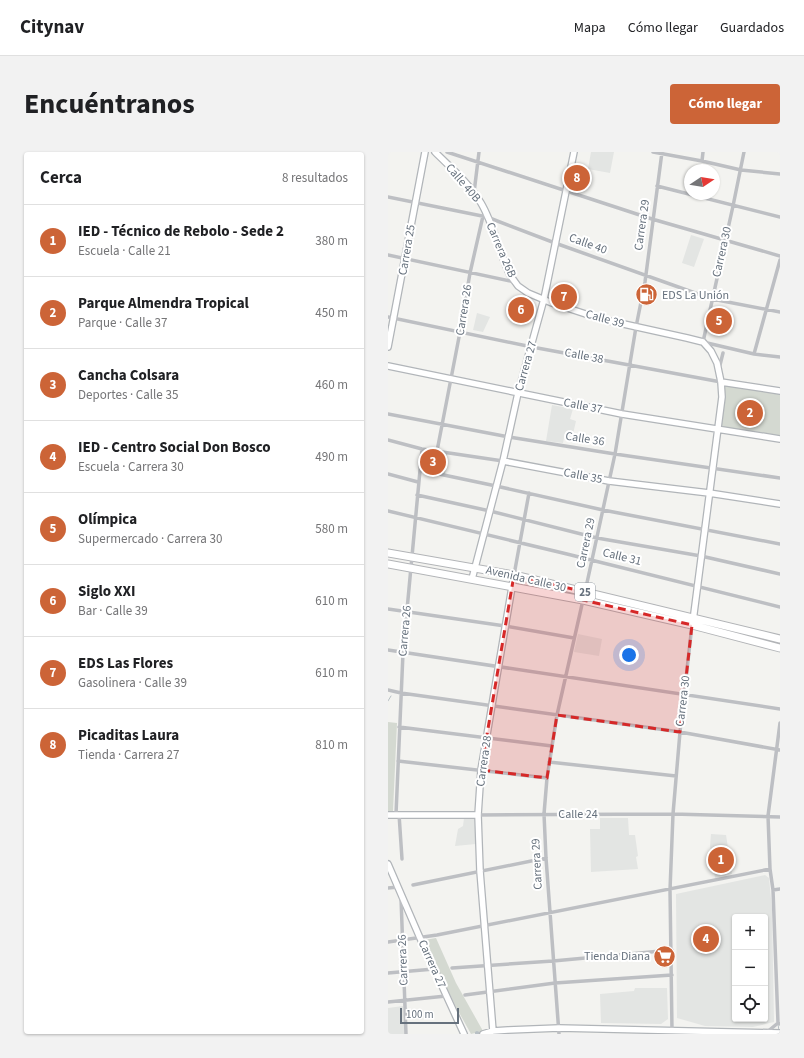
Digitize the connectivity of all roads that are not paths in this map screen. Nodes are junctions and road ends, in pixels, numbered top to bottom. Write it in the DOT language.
graph roads {
  1 [pos="424,152"];
  2 [pos="435,152"];
  3 [pos="447,152"];
  4 [pos="479,152"];
  5 [pos="574,152"];
  6 [pos="653,152"];
  7 [pos="704,152"];
  8 [pos="745,152"];
  9 [pos="662,153"];
  10 [pos="702,161"];
  11 [pos="479,163"];
  12 [pos="741,170"];
  13 [pos="780,174"];
  14 [pos="657,186"];
  15 [pos="566,190"];
  16 [pos="474,193"];
  17 [pos="388,197"];
  18 [pos="415,202"];
  19 [pos="733,206"];
  20 [pos="485,216"];
  21 [pos="780,217"];
  22 [pos="652,219"];
  23 [pos="725,240"];
  24 [pos="555,243"];
  25 [pos="388,255"];
  26 [pos="780,256"];
  27 [pos="405,259"];
  28 [pos="780,260"];
  29 [pos="470,273"];
  30 [pos="646,276"];
  31 [pos="515,282"];
  32 [pos="712,299"];
  33 [pos="544,300"];
  34 [pos="766,310"];
  35 [pos="780,312"];
  36 [pos="391,318"];
  37 [pos="636,327"];
  38 [pos="460,332"];
  39 [pos="702,342"];
  40 [pos="532,346"];
  41 [pos="388,347"];
  42 [pos="723,353"];
  43 [pos="754,354"];
  44 [pos="780,357"];
  45 [pos="629,365"];
  46 [pos="388,366"];
  47 [pos="719,370"];
  48 [pos="451,379"];
  49 [pos="721,382"];
  50 [pos="780,391"];
  51 [pos="518,393"];
  52 [pos="388,414"];
  53 [pos="622,414"];
  54 [pos="442,424"];
  55 [pos="717,429"];
  56 [pos="509,437"];
  57 [pos="780,439"];
  58 [pos="388,440"];
  59 [pos="422,448"];
  60 [pos="437,451"];
  61 [pos="615,454"];
  62 [pos="503,461"];
  63 [pos="712,468"];
  64 [pos="420,470"];
  65 [pos="388,474"];
  66 [pos="780,478"];
  67 [pos="609,481"];
  68 [pos="418,482"];
  69 [pos="496,486"];
  70 [pos="529,493"];
  71 [pos="709,493"];
  72 [pos="417,495"];
  73 [pos="780,504"];
  74 [pos="603,510"];
  75 [pos="388,511"];
  76 [pos="490,511"];
  77 [pos="415,517"];
  78 [pos="524,519"];
  79 [pos="704,530"];
  80 [pos="484,534"];
  81 [pos="597,538"];
  82 [pos="520,542"];
  83 [pos="780,544"];
  84 [pos="388,553"];
  85 [pos="701,556"];
  86 [pos="412,558"];
  87 [pos="592,560"];
  88 [pos="388,564"];
  89 [pos="475,567"];
  90 [pos="411,568"];
  91 [pos="780,574"];
  92 [pos="514,575"];
  93 [pos="472,579"];
  94 [pos="512,586"];
  95 [pos="697,586"];
  96 [pos="584,596"];
  97 [pos="780,607"];
  98 [pos="388,609"];
  99 [pos="407,612"];
  100 [pos="693,622"];
  101 [pos="505,626"];
  102 [pos="574,638"];
  103 [pos="780,639"];
  104 [pos="780,648"];
  105 [pos="388,650"];
  106 [pos="403,653"];
  107 [pos="498,667"];
  108 [pos="565,677"];
  109 [pos="388,690"];
  110 [pos="401,693"];
  111 [pos="684,695"];
  112 [pos="492,705"];
  113 [pos="780,709"];
  114 [pos="557,715"];
  115 [pos="780,723"];
  116 [pos="399,727"];
  117 [pos="680,732"];
  118 [pos="487,737"];
  119 [pos="552,746"];
  120 [pos="778,750"];
  121 [pos="398,761"];
  122 [pos="549,762"];
  123 [pos="481,770"];
  124 [pos="676,776"];
  125 [pos="547,778"];
  126 [pos="397,814"];
  127 [pos="544,814"];
  128 [pos="673,814"];
  129 [pos="388,815"];
  130 [pos="478,815"];
  131 [pos="768,816"];
  132 [pos="780,817"];
  133 [pos="546,858"];
  134 [pos="402,859"];
  135 [pos="388,864"];
  136 [pos="770,869"];
  137 [pos="480,871"];
  138 [pos="413,885"];
  139 [pos="388,888"];
  140 [pos="780,889"];
  141 [pos="400,890"];
  142 [pos="670,890"];
  143 [pos="773,890"];
  144 [pos="550,912"];
  145 [pos="412,917"];
  146 [pos="402,918"];
  147 [pos="485,925"];
  148 [pos="422,937"];
  149 [pos="403,940"];
  150 [pos="388,942"];
  151 [pos="672,950"];
  152 [pos="553,961"];
  153 [pos="778,964"];
  154 [pos="487,966"];
  155 [pos="452,968"];
  156 [pos="434,969"];
  157 [pos="404,972"];
  158 [pos="388,973"];
  159 [pos="672,975"];
  160 [pos="555,983"];
  161 [pos="490,991"];
  162 [pos="465,995"];
  163 [pos="446,996"];
  164 [pos="405,1001"];
  165 [pos="388,1002"];
  166 [pos="779,1024"];
  167 [pos="493,1031"];
  168 [pos="559,1031"];
  169 [pos="661,1032"];
  170 [pos="672,1032"];
  171 [pos="766,1033"];
  172 [pos="778,1033"];
  173 [pos="406,1034"];
  174 [pos="464,1034"];
  175 [pos="484,1034"];
  1 -- 18 [label="street, Carrera 25"];
  2 -- 16 [label="street, Calle 40B"];
  3 -- 11 [label="street"];
  4 -- 11 [label="street"];
  5 -- 15 [label="street, Carrera 27"];
  6 -- 9 [label="street"];
  7 -- 10 [label="street"];
  8 -- 12 [label="street, Carrera 30"];
  9 -- 10 [label="street"];
  9 -- 14 [label="street, Carrera 29"];
  10 -- 12 [label="street"];
  11 -- 15 [label="street"];
  11 -- 16 [label="street"];
  12 -- 13 [label="street"];
  12 -- 19 [label="street, Carrera 30"];
  14 -- 19 [label="street"];
  14 -- 22 [label="street, Carrera 29"];
  15 -- 22 [label="street"];
  15 -- 24 [label="street, Carrera 27"];
  16 -- 20 [label="street, Calle 40B"];
  17 -- 18 [label="street, Calle 40"];
  18 -- 20 [label="street, Calle 40"];
  18 -- 27 [label="street, Carrera 25"];
  19 -- 21 [label="street"];
  19 -- 23 [label="street, Carrera 30"];
  20 -- 24 [label="street, Calle 40"];
  20 -- 29 [label="street, Carrera 26"];
  20 -- 31 [label="street, Carrera 26B"];
  22 -- 23 [label="street"];
  22 -- 30 [label="street, Carrera 29"];
  23 -- 26 [label="street"];
  23 -- 32 [label="street, Carrera 30"];
  24 -- 30 [label="street, Calle 40"];
  24 -- 33 [label="street, Carrera 27"];
  25 -- 27 [label="street, Calle 39"];
  27 -- 29 [label="street, Calle 39"];
  27 -- 36 [label="street, Carrera 25"];
  28 -- 34 [label="street"];
  29 -- 31 [label="street, Calle 39"];
  29 -- 38 [label="street, Carrera 26"];
  30 -- 32 [label="street, Calle 40"];
  30 -- 37 [label="street, Carrera 29"];
  31 -- 33 [label="street, Calle 39"];
  32 -- 34 [label="street, Calle 40"];
  32 -- 39 [label="street, Carrera 30"];
  33 -- 37 [label="street, Calle 39"];
  33 -- 40 [label="street, Carrera 27"];
  34 -- 35 [label="street, Calle 40"];
  34 -- 43 [label="street"];
  36 -- 38 [label="street, Calle 38"];
  36 -- 41 [label="street, Carrera 25"];
  37 -- 39 [label="street, Calle 39"];
  37 -- 45 [label="street, Carrera 29"];
  38 -- 40 [label="street, Calle 38"];
  38 -- 48 [label="street, Carrera 26"];
  39 -- 43 [label="street, Calle 39"];
  39 -- 47 [label="street, Carrera 30"];
  40 -- 45 [label="street, Calle 38"];
  40 -- 51 [label="street, Carrera 27"];
  42 -- 47 [label="street, Carrera 30"];
  43 -- 44 [label="street, Calle 39"];
  45 -- 49 [label="street, Calle 38"];
  45 -- 53 [label="street, Carrera 29"];
  46 -- 48 [label="street, Calle 37"];
  47 -- 49 [label="street, Carrera 30"];
  48 -- 51 [label="street, Calle 37"];
  48 -- 54 [label="street, Carrera 26"];
  49 -- 50 [label="street, Calle 38"];
  49 -- 55 [label="street, Carrera 30"];
  51 -- 53 [label="street, Calle 37"];
  51 -- 56 [label="street, Carrera 27"];
  52 -- 54 [label="street, Calle 36"];
  53 -- 55 [label="street, Calle 37"];
  53 -- 61 [label="street, Carrera 29"];
  54 -- 56 [label="street, Calle 36"];
  54 -- 60 [label="street, Carrera 26"];
  55 -- 57 [label="street, Calle 37"];
  55 -- 63 [label="street, Carrera 30"];
  56 -- 61 [label="street, Calle 36"];
  56 -- 62 [label="street, Carrera 27"];
  58 -- 59 [label="street, Calle 35"];
  59 -- 60 [label="street, Calle 35"];
  59 -- 64 [label="street, Carrera 26"];
  60 -- 62 [label="street, Calle 35"];
  61 -- 63 [label="street, Calle 36"];
  61 -- 67 [label="street, Carrera 29"];
  62 -- 67 [label="street, Calle 35"];
  62 -- 69 [label="street, Carrera 27"];
  63 -- 66 [label="street, Calle 36"];
  63 -- 71 [label="street, Carrera 30"];
  64 -- 68 [label="street, Carrera 26"];
  64 -- 69 [label="street"];
  65 -- 68 [label="street"];
  67 -- 71 [label="street, Calle 35"];
  67 -- 74 [label="street, Carrera 29"];
  68 -- 72 [label="street, Carrera 26"];
  69 -- 70 [label="street"];
  69 -- 76 [label="street, Carrera 27"];
  70 -- 74 [label="street"];
  70 -- 78 [label="street, Carrera 28"];
  71 -- 73 [label="street, Calle 35"];
  71 -- 79 [label="street, Carrera 30"];
  72 -- 76 [label="street"];
  72 -- 77 [label="street, Carrera 26"];
  74 -- 79 [label="street"];
  74 -- 81 [label="street, Carrera 29"];
  75 -- 77 [label="street, Calle 31"];
  76 -- 78 [label="street"];
  76 -- 80 [label="street, Carrera 27"];
  77 -- 80 [label="street, Calle 31"];
  77 -- 86 [label="street, Carrera 26"];
  78 -- 81 [label="street"];
  78 -- 82 [label="street, Carrera 28"];
  79 -- 83 [label="street"];
  79 -- 85 [label="street, Carrera 30"];
  80 -- 82 [label="street, Calle 31"];
  80 -- 89 [label="street, Carrera 27"];
  81 -- 85 [label="street"];
  81 -- 87 [label="street, Carrera 29"];
  82 -- 87 [label="street, Calle 31"];
  82 -- 92 [label="street, Carrera 28"];
  84 -- 86 [label="highway, Avenida Calle 30 / 25"];
  85 -- 91 [label="street"];
  85 -- 95 [label="street, Carrera 30"];
  86 -- 89 [label="highway, Avenida Calle 30 / 25"];
  86 -- 90 [label="street, Carrera 26"];
  87 -- 95 [label="street, Calle 31"];
  87 -- 96 [label="street, Carrera 29"];
  88 -- 90 [label="highway, Avenida Calle 30 / 25"];
  89 -- 92 [label="highway, Avenida Calle 30 / 25"];
  89 -- 93 [label="street, Carrera 27"];
  90 -- 93 [label="highway, Avenida Calle 30 / 25"];
  90 -- 99 [label="street, Carrera 26"];
  92 -- 94 [label="street, Carrera 28"];
  92 -- 96 [label="highway, Avenida Calle 30 / 25"];
  93 -- 94 [label="highway, Avenida Calle 30 / 25"];
  94 -- 96 [label="highway, Avenida Calle 30 / 25"];
  94 -- 101 [label="street, Carrera 28"];
  95 -- 97 [label="street, Calle 31"];
  95 -- 100 [label="street, Carrera 30"];
  96 -- 100 [label="highway, Avenida Calle 30 / 25"];
  96 -- 102 [label="street, Carrera 29"];
  98 -- 99 [label="street"];
  99 -- 101 [label="street"];
  99 -- 106 [label="street, Carrera 26"];
  100 -- 103 [label="highway, Avenida Calle 30 / 25"];
  100 -- 104 [label="highway, Avenida Calle 30 / 25"];
  100 -- 111 [label="street, Carrera 30"];
  101 -- 102 [label="street"];
  101 -- 107 [label="street, Carrera 28"];
  102 -- 108 [label="street, Carrera 29"];
  105 -- 106 [label="street"];
  106 -- 107 [label="street"];
  106 -- 110 [label="street, Carrera 26"];
  107 -- 108 [label="street"];
  107 -- 112 [label="street, Carrera 28"];
  108 -- 111 [label="street"];
  108 -- 114 [label="street, Carrera 29"];
  109 -- 110 [label="street"];
  110 -- 112 [label="street"];
  110 -- 116 [label="street, Carrera 26"];
  111 -- 113 [label="street"];
  111 -- 117 [label="street, Carrera 30"];
  112 -- 114 [label="street"];
  112 -- 118 [label="street, Carrera 28"];
  114 -- 117 [label="street"];
  114 -- 119 [label="street, Carrera 29"];
  115 -- 120 [label="street"];
  116 -- 118 [label="street"];
  116 -- 121 [label="street, Carrera 26"];
  117 -- 120 [label="street"];
  117 -- 124 [label="street, Carrera 30"];
  118 -- 119 [label="street"];
  118 -- 123 [label="street, Carrera 28"];
  119 -- 122 [label="street, Carrera 29"];
  120 -- 131 [label="street"];
  121 -- 123 [label="street"];
  121 -- 126 [label="street, Carrera 26"];
  122 -- 124 [label="street"];
  122 -- 125 [label="street, Carrera 29"];
  123 -- 125 [label="street"];
  123 -- 130 [label="street, Carrera 28"];
  124 -- 128 [label="street, Carrera 30"];
  125 -- 127 [label="street, Carrera 29"];
  126 -- 129 [label="street, Calle 24"];
  126 -- 130 [label="street, Calle 24"];
  126 -- 134 [label="street, Carrera 26"];
  127 -- 128 [label="street, Calle 24"];
  127 -- 130 [label="street, Calle 24"];
  127 -- 133 [label="street, Carrera 29"];
  128 -- 131 [label="street, Calle 24"];
  128 -- 142 [label="street, Carrera 30"];
  130 -- 137 [label="street, Carrera 28"];
  131 -- 132 [label="street, Calle 24"];
  131 -- 136 [label="street"];
  133 -- 137 [label="street"];
  133 -- 144 [label="street, Carrera 29"];
  135 -- 141 [label="street, Carrera 26"];
  136 -- 142 [label="street"];
  136 -- 143 [label="street"];
  137 -- 138 [label="street"];
  137 -- 147 [label="street, Carrera 28"];
  139 -- 141 [label="street"];
  140 -- 143 [label="street"];
  141 -- 145 [label="street, Carrera 27"];
  141 -- 146 [label="street, Carrera 26"];
  142 -- 144 [label="street"];
  142 -- 151 [label="street, Carrera 30"];
  143 -- 153 [label="street"];
  144 -- 147 [label="street"];
  144 -- 152 [label="street, Carrera 29"];
  145 -- 146 [label="street"];
  145 -- 148 [label="street, Carrera 27"];
  146 -- 149 [label="street, Carrera 26"];
  147 -- 148 [label="street"];
  147 -- 154 [label="street, Carrera 28"];
  148 -- 149 [label="street"];
  148 -- 156 [label="street, Carrera 27"];
  149 -- 150 [label="street"];
  149 -- 157 [label="street, Carrera 26"];
  151 -- 152 [label="street"];
  151 -- 159 [label="street, Carrera 30"];
  152 -- 154 [label="street"];
  152 -- 160 [label="street, Carrera 29"];
  153 -- 166 [label="street"];
  154 -- 155 [label="street"];
  154 -- 161 [label="street, Carrera 28"];
  156 -- 157 [label="street"];
  156 -- 163 [label="street, Carrera 27"];
  157 -- 158 [label="street"];
  157 -- 164 [label="street, Carrera 26"];
  159 -- 160 [label="street"];
  159 -- 170 [label="street, Carrera 30"];
  160 -- 161 [label="street"];
  160 -- 168 [label="street, Carrera 29"];
  161 -- 162 [label="street"];
  161 -- 167 [label="street, Carrera 28"];
  163 -- 164 [label="street"];
  163 -- 174 [label="street, Carrera 27"];
  164 -- 165 [label="street"];
  164 -- 173 [label="street, Carrera 26"];
  166 -- 171 [label="street"];
  167 -- 168 [label="street"];
  167 -- 175 [label="street"];
  168 -- 169 [label="street"];
  169 -- 170 [label="street"];
  170 -- 171 [label="street"];
  171 -- 172 [label="street"];
}
